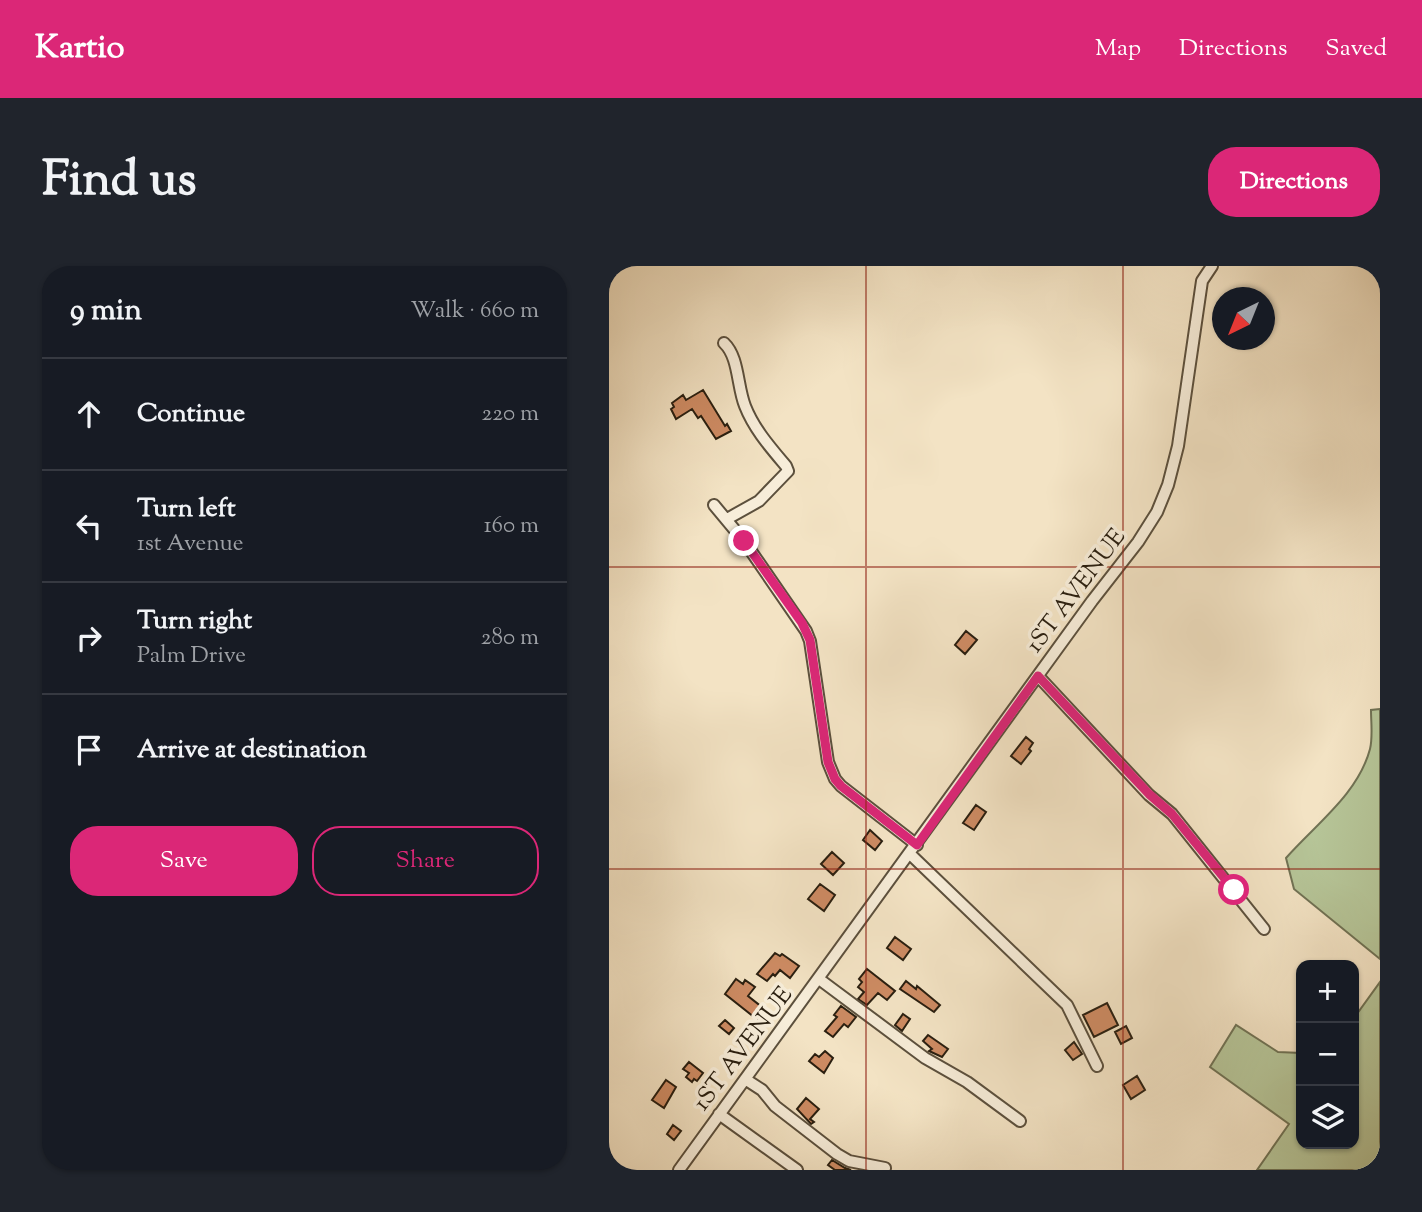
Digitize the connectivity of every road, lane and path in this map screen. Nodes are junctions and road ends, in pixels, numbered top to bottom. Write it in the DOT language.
graph roads {
  1 [pos="1212,266"];
  2 [pos="724,343"];
  3 [pos="714,505"];
  4 [pos="727,519"];
  5 [pos="1038,676"];
  6 [pos="914,850"];
  7 [pos="1264,929"];
  8 [pos="819,979"];
  9 [pos="1097,1066"];
  10 [pos="745,1079"];
  11 [pos="719,1114"];
  12 [pos="1020,1121"];
  13 [pos="885,1168"];
  14 [pos="679,1170"];
  15 [pos="797,1170"];
  1 -- 5 [label="street, 1ST AVENUE"];
  2 -- 4 [label="street"];
  3 -- 4 [label="street"];
  4 -- 6 [label="street"];
  5 -- 6 [label="street, 1ST AVENUE"];
  5 -- 7 [label="street"];
  6 -- 8 [label="street, 1ST AVENUE"];
  6 -- 9 [label="street"];
  8 -- 10 [label="street, 1ST AVENUE"];
  8 -- 12 [label="street"];
  10 -- 11 [label="street, 1ST AVENUE"];
  10 -- 13 [label="street"];
  11 -- 14 [label="street, 1ST AVENUE"];
  11 -- 15 [label="street"];
}
